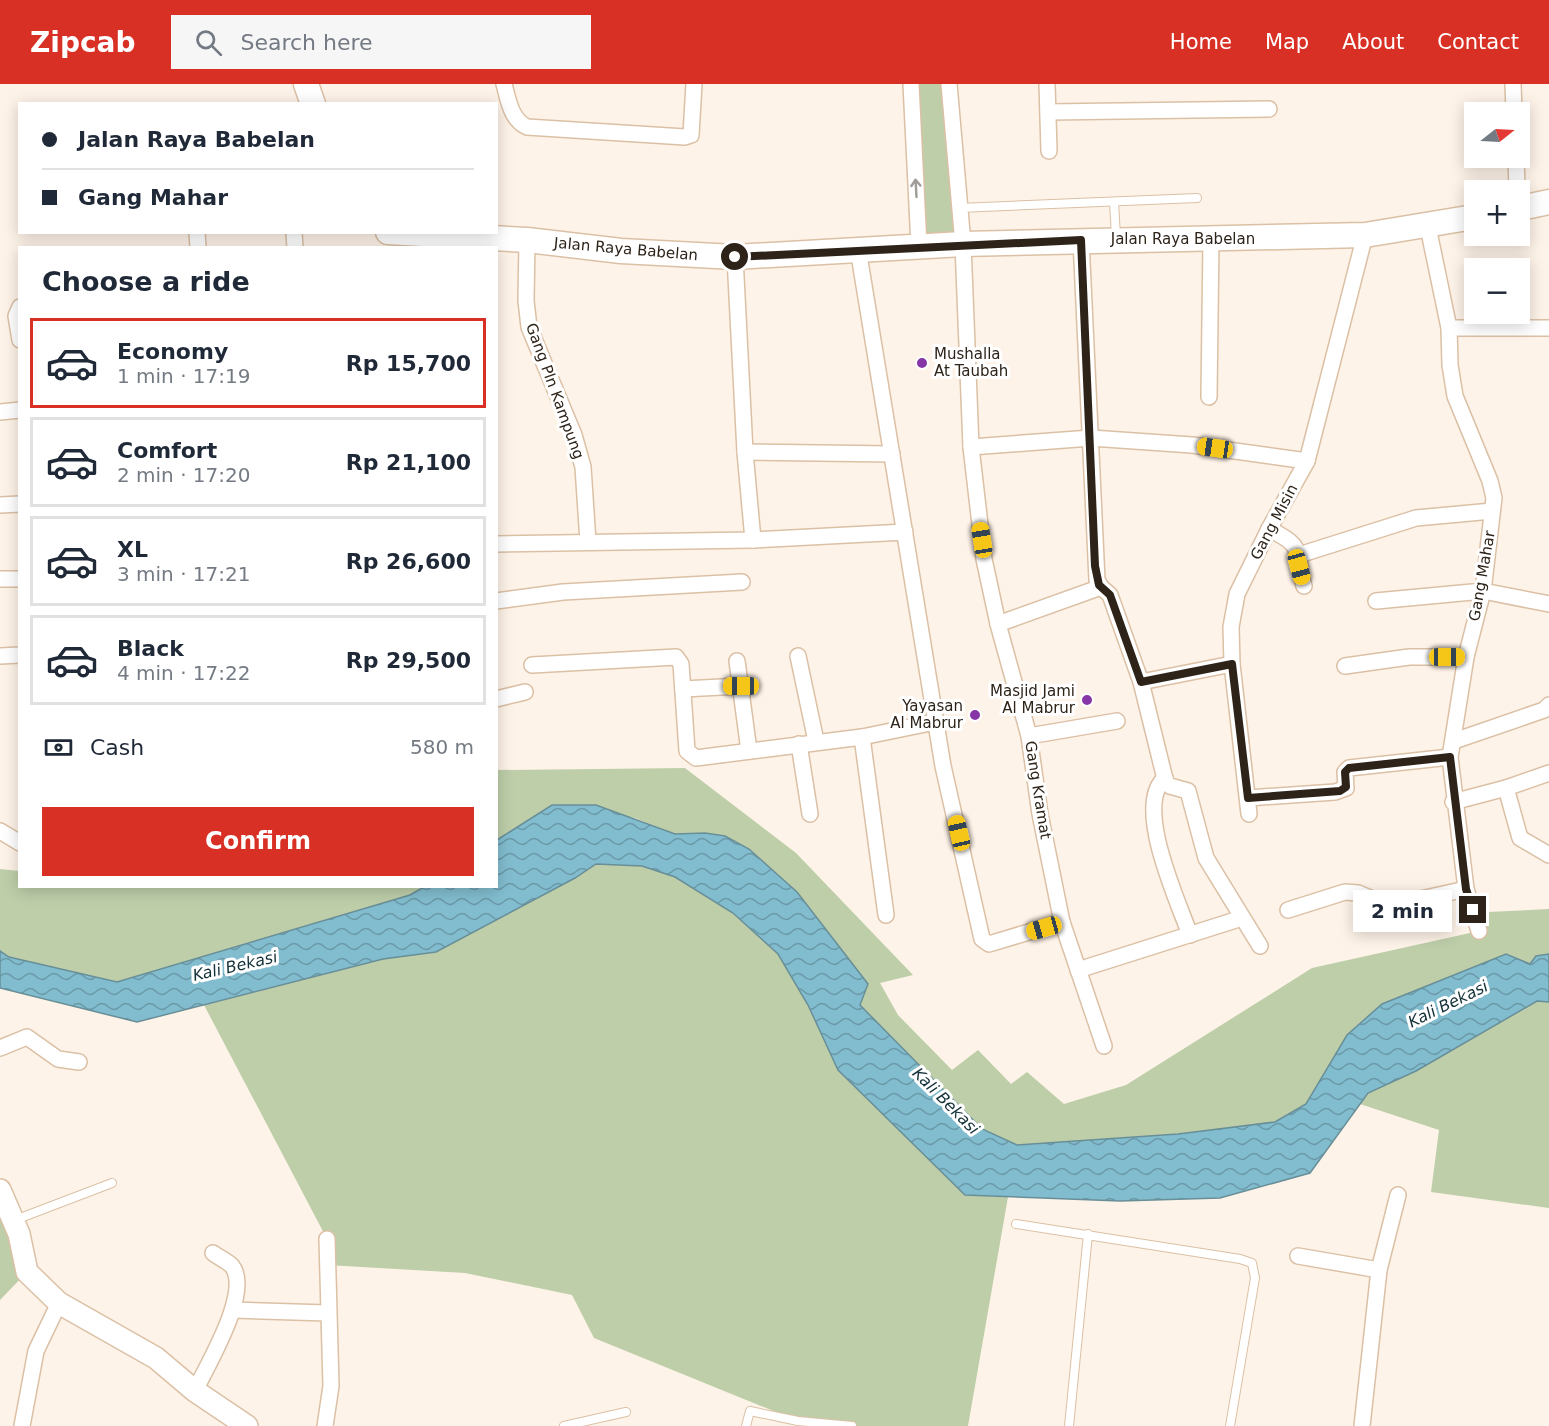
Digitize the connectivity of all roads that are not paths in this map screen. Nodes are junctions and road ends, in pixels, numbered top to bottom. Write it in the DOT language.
graph roads {
  1 [pos="306,84"];
  2 [pos="504,84"];
  3 [pos="694,84"];
  4 [pos="911,84"];
  5 [pos="950,84"];
  6 [pos="1047,84"];
  7 [pos="1513,84"];
  8 [pos="312,102"];
  9 [pos="1514,102"];
  10 [pos="1269,109"];
  11 [pos="1048,112"];
  12 [pos="1049,151"];
  13 [pos="1197,198"];
  14 [pos="1114,202"];
  15 [pos="1549,202"];
  16 [pos="1530,206"];
  17 [pos="959,208"];
  18 [pos="1464,220"];
  19 [pos="1428,227"];
  20 [pos="1365,235"];
  21 [pos="392,238"];
  22 [pos="1116,239"];
  23 [pos="527,240"];
  24 [pos="1081,240"];
  25 [pos="1211,240"];
  26 [pos="963,244"];
  27 [pos="919,246"];
  28 [pos="858,249"];
  29 [pos="735,257"];
  30 [pos="18,312"];
  31 [pos="18,328"];
  32 [pos="1449,328"];
  33 [pos="1549,328"];
  34 [pos="1209,398"];
  35 [pos="18,410"];
  36 [pos="0,412"];
  37 [pos="1091,438"];
  38 [pos="971,447"];
  39 [pos="745,452"];
  40 [pos="892,454"];
  41 [pos="1307,461"];
  42 [pos="18,504"];
  43 [pos="0,505"];
  44 [pos="1492,511"];
  45 [pos="1269,529"];
  46 [pos="905,532"];
  47 [pos="753,540"];
  48 [pos="588,542"];
  49 [pos="498,544"];
  50 [pos="1299,555"];
  51 [pos="0,579"];
  52 [pos="18,579"];
  53 [pos="742,582"];
  54 [pos="1304,586"];
  55 [pos="1101,587"];
  56 [pos="1483,591"];
  57 [pos="498,601"];
  58 [pos="1376,601"];
  59 [pos="1549,604"];
  60 [pos="998,624"];
  61 [pos="18,655"];
  62 [pos="0,656"];
  63 [pos="798,656"];
  64 [pos="1466,657"];
  65 [pos="737,661"];
  66 [pos="1232,664"];
  67 [pos="532,665"];
  68 [pos="1345,666"];
  69 [pos="1141,682"];
  70 [pos="741,686"];
  71 [pos="683,689"];
  72 [pos="525,692"];
  73 [pos="498,699"];
  74 [pos="1549,705"];
  75 [pos="1117,721"];
  76 [pos="936,722"];
  77 [pos="1029,736"];
  78 [pos="862,737"];
  79 [pos="816,741"];
  80 [pos="1454,741"];
  81 [pos="800,744"];
  82 [pos="749,751"];
  83 [pos="1450,757"];
  84 [pos="1549,773"];
  85 [pos="1165,778"];
  86 [pos="1506,788"];
  87 [pos="1248,798"];
  88 [pos="1453,802"];
  89 [pos="810,814"];
  90 [pos="1249,814"];
  91 [pos="0,831"];
  92 [pos="18,842"];
  93 [pos="1549,855"];
  94 [pos="1466,889"];
  95 [pos="1288,910"];
  96 [pos="886,915"];
  97 [pos="1242,918"];
  98 [pos="1062,922"];
  99 [pos="1479,931"];
  100 [pos="1190,934"];
  101 [pos="1260,946"];
  102 [pos="1078,970"];
  103 [pos="1104,1047"];
  104 [pos="0,1048"];
  105 [pos="79,1062"];
  106 [pos="112,1183"];
  107 [pos="0,1190"];
  108 [pos="1398,1195"];
  109 [pos="14,1221"];
  110 [pos="1016,1224"];
  111 [pos="1088,1234"];
  112 [pos="327,1239"];
  113 [pos="213,1252"];
  114 [pos="1298,1256"];
  115 [pos="1379,1270"];
  116 [pos="59,1303"];
  117 [pos="234,1310"];
  118 [pos="327,1313"];
  119 [pos="195,1391"];
  120 [pos="626,1412"];
  121 [pos="22,1426"];
  122 [pos="247,1426"];
  123 [pos="325,1426"];
  124 [pos="564,1426"];
  125 [pos="746,1426"];
  126 [pos="852,1426"];
  127 [pos="1069,1426"];
  128 [pos="1230,1426"];
  129 [pos="1362,1426"];
  1 -- 8 [label="main road"];
  2 -- 3 [label="street"];
  27 -- 4 [label="street, one-way"];
  5 -- 17 [label="street, Gang Kramat"];
  6 -- 11 [label="street"];
  7 -- 9 [label="street"];
  10 -- 11 [label="street"];
  11 -- 12 [label="street"];
  13 -- 14 [label="lane"];
  14 -- 17 [label="lane"];
  14 -- 22 [label="lane"];
  15 -- 16 [label="main road"];
  17 -- 26 [label="street, Gang Kramat"];
  18 -- 19 [label="main road, Jalan Raya Babelan"];
  19 -- 20 [label="main road, Jalan Raya Babelan"];
  19 -- 32 [label="street, Gang Mahar"];
  20 -- 25 [label="main road, Jalan Raya Babelan"];
  20 -- 41 [label="street, Gang Misin"];
  21 -- 23 [label="main road, Jalan Raya Babelan"];
  22 -- 24 [label="main road, Jalan Raya Babelan"];
  22 -- 25 [label="main road, Jalan Raya Babelan"];
  23 -- 29 [label="main road, Jalan Raya Babelan"];
  23 -- 48 [label="street, Gang Pln Kampung"];
  24 -- 26 [label="main road, Jalan Raya Babelan"];
  24 -- 37 [label="street"];
  25 -- 34 [label="street"];
  26 -- 27 [label="main road, Jalan Raya Babelan"];
  26 -- 38 [label="street, Gang Kramat"];
  27 -- 28 [label="main road, Jalan Raya Babelan"];
  28 -- 29 [label="main road, Jalan Raya Babelan"];
  28 -- 40 [label="street"];
  29 -- 39 [label="street"];
  30 -- 31 [label="street"];
  32 -- 33 [label="street"];
  32 -- 44 [label="street, Gang Mahar"];
  35 -- 36 [label="street"];
  37 -- 38 [label="street"];
  37 -- 41 [label="street"];
  37 -- 55 [label="street"];
  38 -- 60 [label="street, Gang Kramat"];
  39 -- 40 [label="street"];
  39 -- 47 [label="street"];
  40 -- 46 [label="street"];
  41 -- 45 [label="street, Gang Misin"];
  42 -- 43 [label="street"];
  44 -- 50 [label="street"];
  44 -- 56 [label="street, Gang Mahar"];
  45 -- 50 [label="street"];
  45 -- 66 [label="street, Gang Misin"];
  46 -- 47 [label="street"];
  46 -- 76 [label="street"];
  47 -- 48 [label="street"];
  48 -- 49 [label="street"];
  50 -- 54 [label="street"];
  51 -- 52 [label="street"];
  53 -- 57 [label="street"];
  55 -- 60 [label="street"];
  55 -- 69 [label="street"];
  56 -- 58 [label="street"];
  56 -- 59 [label="street"];
  56 -- 64 [label="street, Gang Mahar"];
  60 -- 77 [label="street, Gang Kramat"];
  61 -- 62 [label="street"];
  63 -- 79 [label="street"];
  64 -- 68 [label="street"];
  64 -- 80 [label="street, Gang Mahar"];
  65 -- 70 [label="street"];
  66 -- 69 [label="street"];
  66 -- 87 [label="street, Gang Misin"];
  67 -- 71 [label="street"];
  69 -- 85 [label="street"];
  70 -- 71 [label="street"];
  70 -- 82 [label="street"];
  71 -- 82 [label="street"];
  72 -- 73 [label="street"];
  74 -- 80 [label="street"];
  75 -- 77 [label="street"];
  76 -- 78 [label="street"];
  76 -- 98 [label="street"];
  77 -- 98 [label="street, Gang Kramat"];
  78 -- 79 [label="street"];
  78 -- 96 [label="street"];
  79 -- 81 [label="street"];
  80 -- 83 [label="street, Gang Mahar"];
  81 -- 82 [label="street"];
  81 -- 89 [label="street"];
  83 -- 87 [label="street"];
  83 -- 88 [label="street, Gang Mahar"];
  84 -- 86 [label="street"];
  85 -- 97 [label="street"];
  85 -- 100 [label="street"];
  86 -- 88 [label="street"];
  86 -- 93 [label="street"];
  87 -- 90 [label="street, Gang Misin"];
  88 -- 94 [label="street, Gang Mahar"];
  91 -- 92 [label="street"];
  94 -- 95 [label="street"];
  94 -- 99 [label="street, Gang Mahar"];
  97 -- 100 [label="street"];
  97 -- 101 [label="street"];
  98 -- 102 [label="street, Gang Kramat"];
  100 -- 102 [label="street"];
  102 -- 103 [label="street, Gang Kramat"];
  104 -- 105 [label="street"];
  106 -- 109 [label="lane"];
  107 -- 109 [label="street"];
  108 -- 115 [label="street"];
  109 -- 116 [label="street"];
  110 -- 111 [label="lane"];
  111 -- 127 [label="lane"];
  111 -- 128 [label="lane"];
  112 -- 118 [label="street"];
  113 -- 117 [label="street"];
  114 -- 115 [label="street"];
  115 -- 129 [label="street"];
  116 -- 119 [label="street"];
  116 -- 121 [label="street"];
  117 -- 118 [label="street"];
  117 -- 119 [label="street"];
  118 -- 123 [label="street"];
  119 -- 122 [label="street"];
  120 -- 124 [label="lane"];
  125 -- 126 [label="lane"];
}
